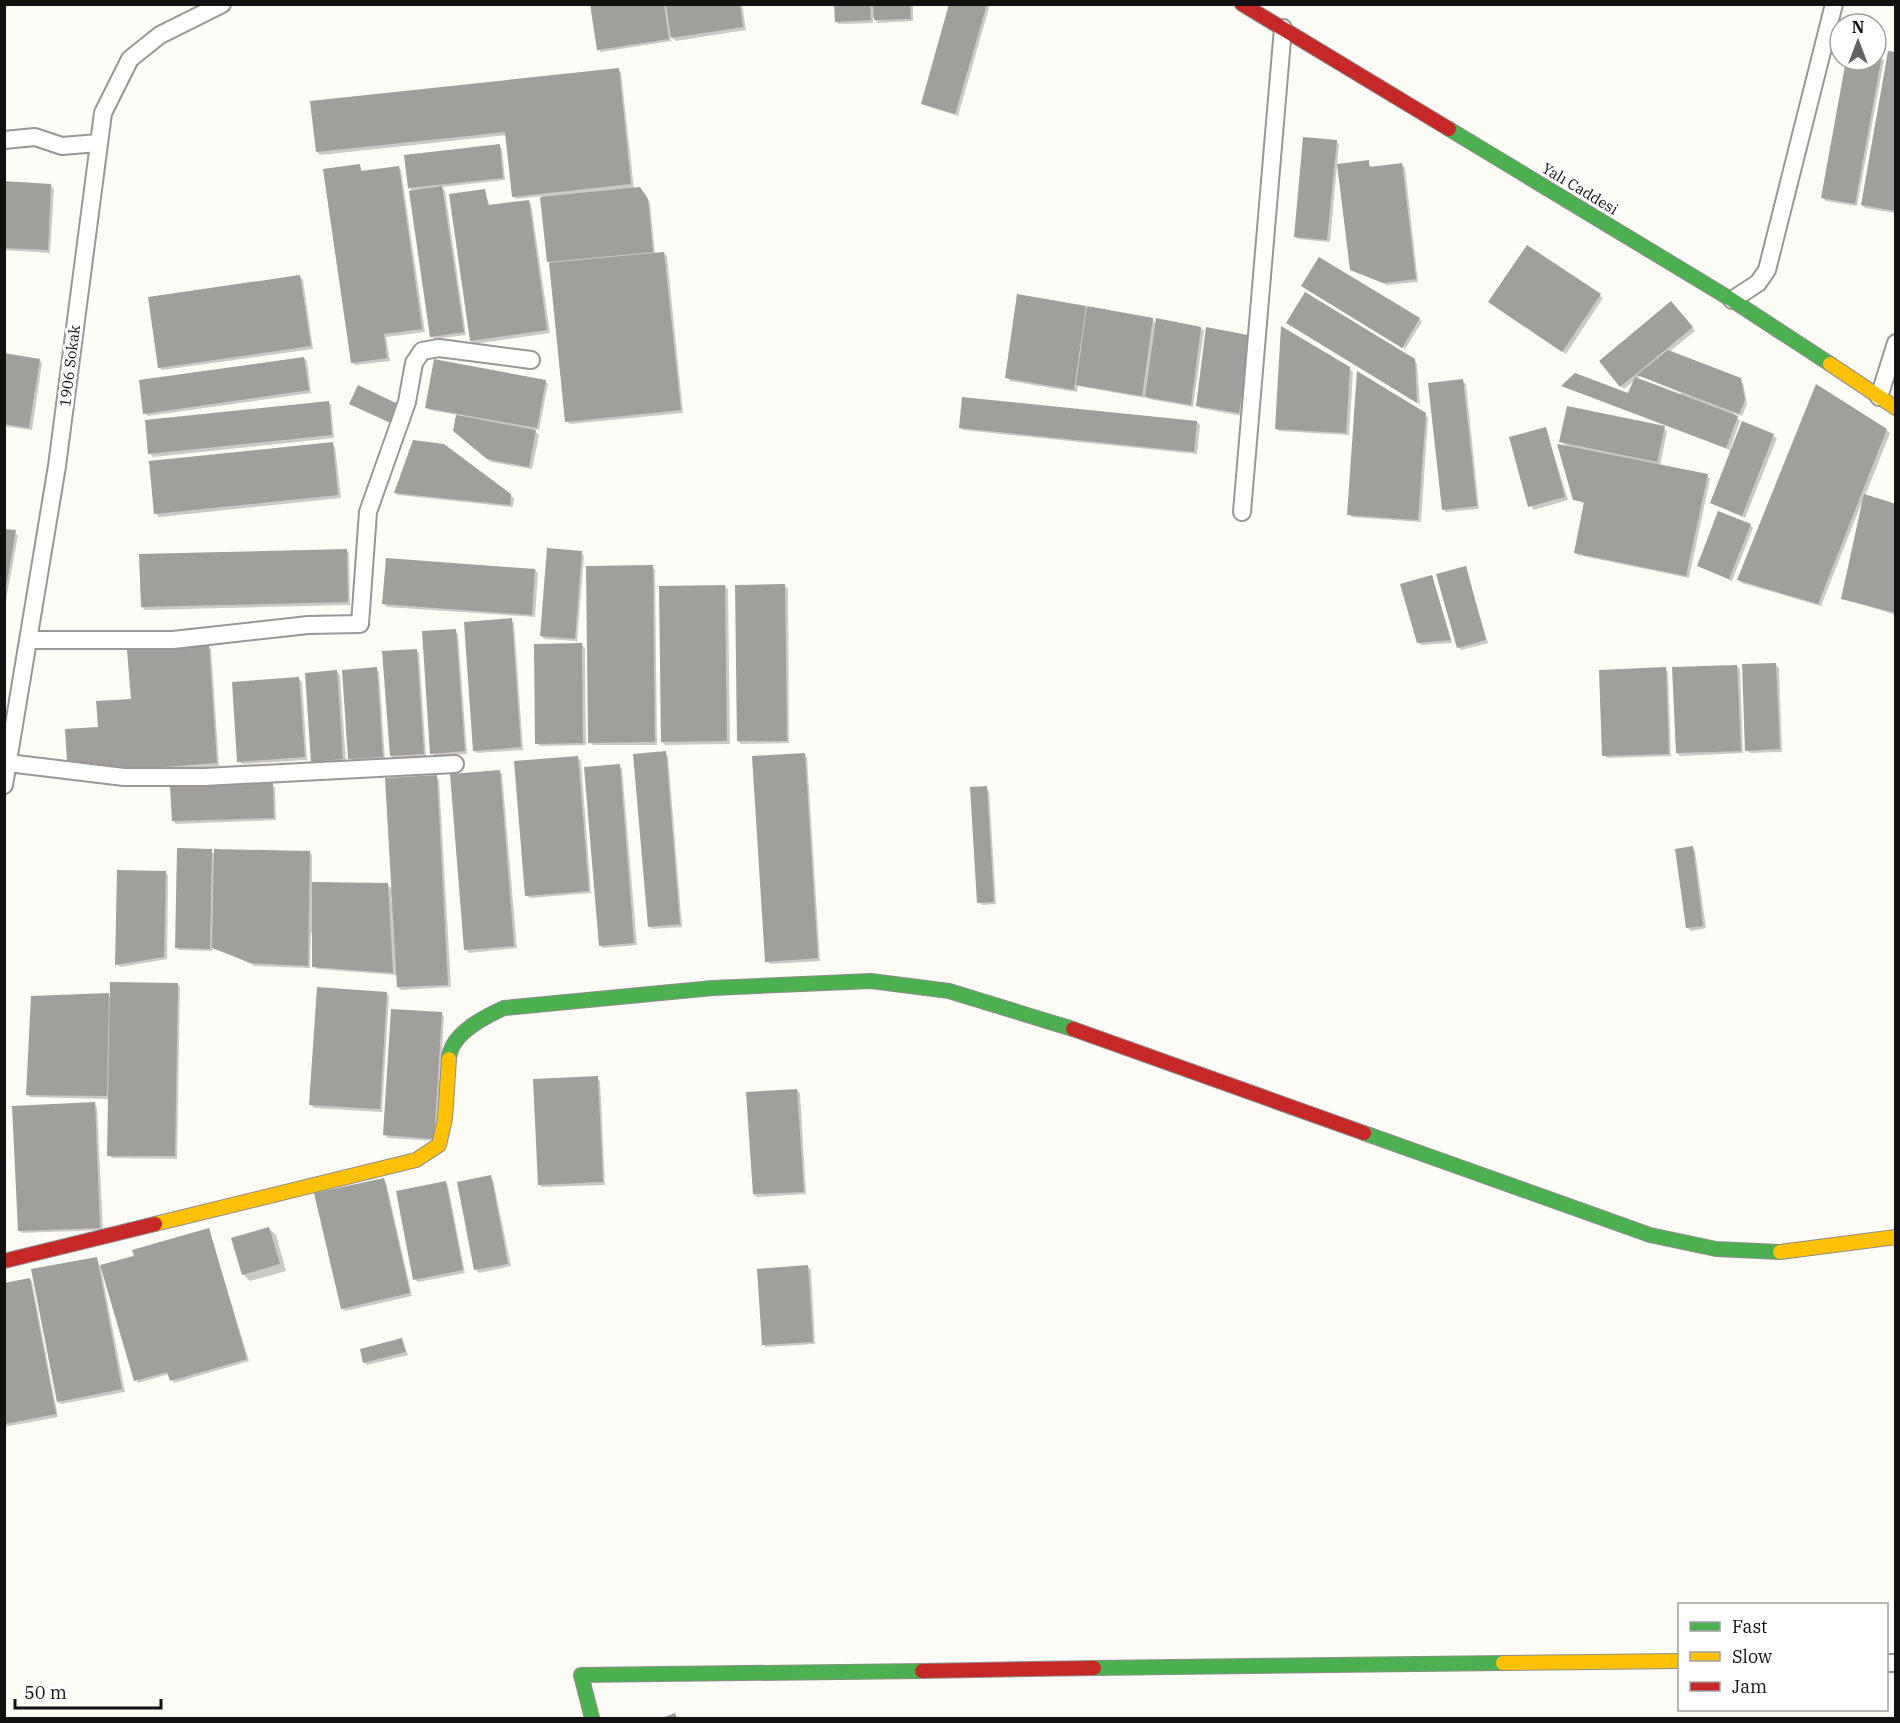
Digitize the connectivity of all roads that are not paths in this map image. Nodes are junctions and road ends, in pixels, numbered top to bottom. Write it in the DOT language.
graph roads {
  1 [pos="222,4"];
  2 [pos="1242,4"];
  3 [pos="1834,4"];
  4 [pos="1283,28"];
  5 [pos="4,140"];
  6 [pos="98,143"];
  7 [pos="1732,300"];
  8 [pos="1896,343"];
  9 [pos="531,360"];
  10 [pos="1879,397"];
  11 [pos="1896,408"];
  12 [pos="1242,512"];
  13 [pos="28,640"];
  14 [pos="8,763"];
  15 [pos="455,764"];
  16 [pos="4,785"];
  17 [pos="1896,1237"];
  18 [pos="4,1261"];
  19 [pos="1678,1661"];
  20 [pos="592,1719"];
  1 -- 6 [label="street, 1906 Sokak"];
  2 -- 4 [label="street, Yalı Caddesi"];
  3 -- 7 [label="street"];
  4 -- 7 [label="street, Yalı Caddesi"];
  4 -- 12 [label="street"];
  5 -- 6 [label="street"];
  6 -- 13 [label="street, 1906 Sokak"];
  7 -- 10 [label="street, Yalı Caddesi"];
  8 -- 10 [label="street"];
  9 -- 13 [label="street"];
  10 -- 11 [label="street, Yalı Caddesi"];
  13 -- 14 [label="street, 1906 Sokak"];
  14 -- 15 [label="street"];
  14 -- 16 [label="street, 1906 Sokak"];
  17 -- 18 [label="street"];
  19 -- 20 [label="street"];
}
